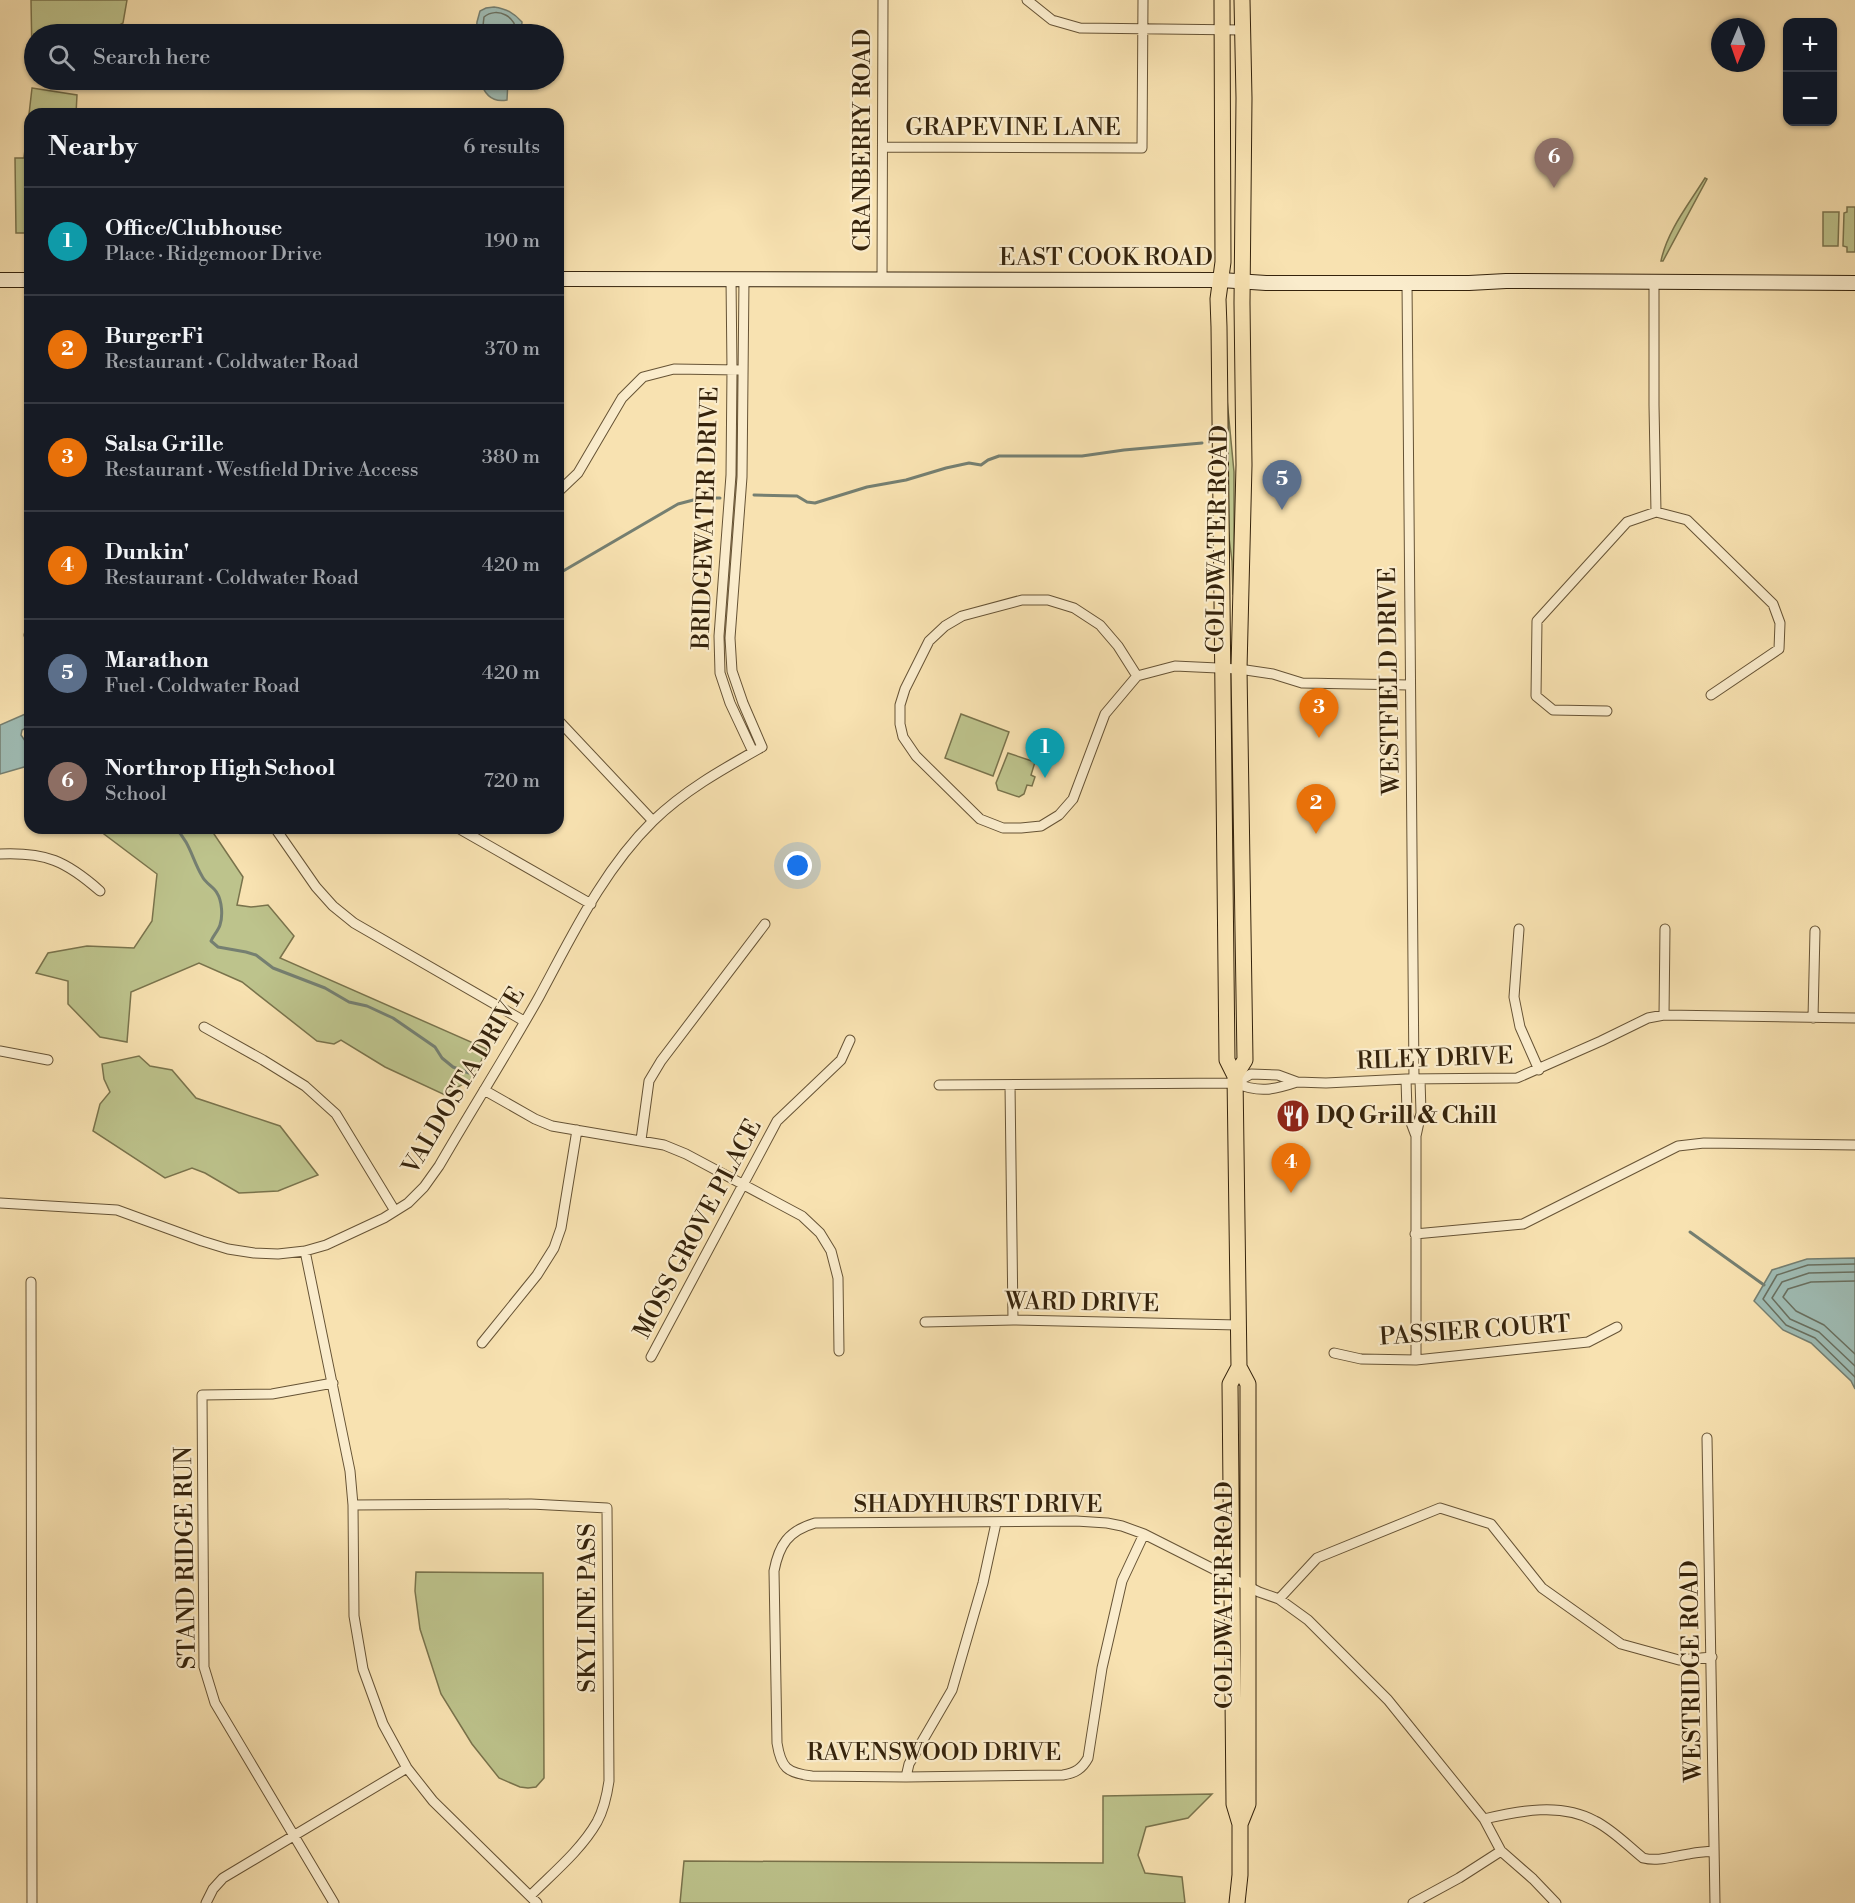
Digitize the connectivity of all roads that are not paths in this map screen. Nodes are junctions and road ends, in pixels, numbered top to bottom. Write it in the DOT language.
graph roads {
  1 [pos="883,0"];
  2 [pos="1027,0"];
  3 [pos="1143,0"];
  4 [pos="1222,0"];
  5 [pos="1242,0"];
  6 [pos="1143,28"];
  7 [pos="1221,29"];
  8 [pos="1243,30"];
  9 [pos="883,147"];
  10 [pos="564,279"];
  11 [pos="738,279"];
  12 [pos="0,280"];
  13 [pos="24,280"];
  14 [pos="882,280"];
  15 [pos="1221,280"];
  16 [pos="1242,281"];
  17 [pos="1654,282"];
  18 [pos="1407,283"];
  19 [pos="1855,283"];
  20 [pos="732,370"];
  21 [pos="744,370"];
  22 [pos="564,486"];
  23 [pos="1656,512"];
  24 [pos="1221,668"];
  25 [pos="1239,669"];
  26 [pos="1137,676"];
  27 [pos="1409,685"];
  28 [pos="1711,695"];
  29 [pos="1608,711"];
  30 [pos="564,726"];
  31 [pos="757,750"];
  32 [pos="653,821"];
  33 [pos="278,834"];
  34 [pos="468,834"];
  35 [pos="0,854"];
  36 [pos="99,891"];
  37 [pos="591,904"];
  38 [pos="765,924"];
  39 [pos="1519,929"];
  40 [pos="1665,929"];
  41 [pos="1815,931"];
  42 [pos="1664,1015"];
  43 [pos="1813,1018"];
  44 [pos="1855,1018"];
  45 [pos="524,1021"];
  46 [pos="204,1027"];
  47 [pos="850,1040"];
  48 [pos="0,1052"];
  49 [pos="48,1060"];
  50 [pos="1539,1070"];
  51 [pos="1235,1079"];
  52 [pos="1413,1079"];
  53 [pos="1297,1082"];
  54 [pos="939,1085"];
  55 [pos="1010,1085"];
  56 [pos="484,1090"];
  57 [pos="578,1131"];
  58 [pos="1416,1136"];
  59 [pos="641,1140"];
  60 [pos="1855,1145"];
  61 [pos="743,1184"];
  62 [pos="0,1203"];
  63 [pos="395,1211"];
  64 [pos="1414,1234"];
  65 [pos="305,1251"];
  66 [pos="31,1282"];
  67 [pos="1013,1320"];
  68 [pos="925,1322"];
  69 [pos="1238,1325"];
  70 [pos="1617,1327"];
  71 [pos="482,1343"];
  72 [pos="839,1351"];
  73 [pos="1334,1353"];
  74 [pos="651,1357"];
  75 [pos="1416,1360"];
  76 [pos="1239,1367"];
  77 [pos="333,1383"];
  78 [pos="1707,1438"];
  79 [pos="353,1505"];
  80 [pos="996,1523"];
  81 [pos="1144,1534"];
  82 [pos="1232,1578"];
  83 [pos="1247,1585"];
  84 [pos="1279,1599"];
  85 [pos="1712,1658"];
  86 [pos="784,1766"];
  87 [pos="407,1768"];
  88 [pos="906,1778"];
  89 [pos="1484,1819"];
  90 [pos="1240,1824"];
  91 [pos="293,1836"];
  92 [pos="1501,1851"];
  93 [pos="1714,1851"];
  94 [pos="534,1899"];
  95 [pos="32,1903"];
  96 [pos="206,1903"];
  97 [pos="334,1903"];
  98 [pos="1237,1903"];
  99 [pos="1413,1903"];
  100 [pos="1556,1903"];
  101 [pos="1715,1903"];
  1 -- 9 [label="street, CRANBERRY ROAD"];
  2 -- 6 [label="street"];
  3 -- 6 [label="street"];
  4 -- 7 [label="main road, COLDWATER ROAD"];
  5 -- 8 [label="main road, COLDWATER ROAD"];
  6 -- 7 [label="street"];
  6 -- 9 [label="street, GRAPEVINE LANE"];
  7 -- 8 [label="street"];
  7 -- 15 [label="main road, COLDWATER ROAD"];
  8 -- 16 [label="main road, COLDWATER ROAD"];
  9 -- 14 [label="street, CRANBERRY ROAD"];
  10 -- 11 [label="main road, EAST COOK ROAD"];
  11 -- 14 [label="main road, EAST COOK ROAD"];
  11 -- 20 [label="street, BRIDGEWATER DRIVE"];
  11 -- 21 [label="street, BRIDGEWATER DRIVE"];
  12 -- 13 [label="main road"];
  14 -- 15 [label="main road, EAST COOK ROAD"];
  15 -- 16 [label="main road, EAST COOK ROAD"];
  15 -- 24 [label="main road, COLDWATER ROAD"];
  16 -- 18 [label="main road, EAST COOK ROAD"];
  16 -- 25 [label="main road, COLDWATER ROAD"];
  17 -- 18 [label="main road, EAST COOK ROAD"];
  17 -- 19 [label="main road, EAST COOK ROAD"];
  17 -- 23 [label="street"];
  18 -- 27 [label="street, WESTFIELD DRIVE"];
  20 -- 21 [label="street"];
  20 -- 22 [label="street"];
  20 -- 31 [label="street, BRIDGEWATER DRIVE"];
  21 -- 31 [label="street, BRIDGEWATER DRIVE"];
  23 -- 28 [label="street"];
  23 -- 29 [label="street"];
  24 -- 25 [label="street"];
  24 -- 26 [label="street"];
  24 -- 51 [label="main road, COLDWATER ROAD"];
  25 -- 27 [label="street"];
  25 -- 51 [label="main road, COLDWATER ROAD"];
  26 -- 26 [label="street"];
  27 -- 52 [label="street, WESTFIELD DRIVE"];
  30 -- 32 [label="street"];
  31 -- 32 [label="street, VALDOSTA DRIVE"];
  32 -- 37 [label="street, VALDOSTA DRIVE"];
  33 -- 45 [label="street"];
  34 -- 37 [label="street"];
  35 -- 36 [label="street"];
  37 -- 45 [label="street, VALDOSTA DRIVE"];
  38 -- 59 [label="street"];
  39 -- 50 [label="street"];
  40 -- 42 [label="street"];
  41 -- 43 [label="street"];
  42 -- 43 [label="street, RILEY DRIVE"];
  42 -- 50 [label="street, RILEY DRIVE"];
  43 -- 44 [label="street, RILEY DRIVE"];
  45 -- 56 [label="street, VALDOSTA DRIVE"];
  46 -- 63 [label="street"];
  47 -- 61 [label="street, MOSS GROVE PLACE"];
  48 -- 49 [label="street"];
  50 -- 52 [label="street, RILEY DRIVE"];
  51 -- 53 [label="street, RILEY DRIVE"];
  51 -- 53 [label="street, RILEY DRIVE"];
  51 -- 55 [label="street, RILEY DRIVE"];
  51 -- 69 [label="main road, COLDWATER ROAD"];
  52 -- 53 [label="street, RILEY DRIVE"];
  52 -- 58 [label="street"];
  52 -- 58 [label="street"];
  54 -- 55 [label="street, RILEY DRIVE"];
  55 -- 67 [label="street"];
  56 -- 57 [label="street"];
  56 -- 63 [label="street, VALDOSTA DRIVE"];
  57 -- 59 [label="street"];
  57 -- 71 [label="street"];
  58 -- 64 [label="street"];
  59 -- 61 [label="street"];
  60 -- 64 [label="street"];
  61 -- 72 [label="street"];
  61 -- 74 [label="street, MOSS GROVE PLACE"];
  62 -- 65 [label="street, VALDOSTA DRIVE"];
  63 -- 65 [label="street, VALDOSTA DRIVE"];
  64 -- 75 [label="street"];
  65 -- 77 [label="street"];
  66 -- 95 [label="street"];
  67 -- 68 [label="street, WARD DRIVE"];
  67 -- 69 [label="street, WARD DRIVE"];
  69 -- 76 [label="main road, COLDWATER ROAD"];
  70 -- 75 [label="street, PASSIER COURT"];
  73 -- 75 [label="street, PASSIER COURT"];
  76 -- 82 [label="main road, COLDWATER ROAD"];
  76 -- 83 [label="main road, COLDWATER ROAD"];
  77 -- 79 [label="street"];
  77 -- 91 [label="street, STAND RIDGE RUN"];
  78 -- 85 [label="street, WESTRIDGE ROAD"];
  79 -- 87 [label="street"];
  79 -- 94 [label="street, SKYLINE PASS"];
  80 -- 81 [label="street, SHADYHURST DRIVE"];
  80 -- 86 [label="street, SHADYHURST DRIVE"];
  80 -- 88 [label="street"];
  81 -- 82 [label="street, SHADYHURST DRIVE"];
  81 -- 88 [label="street, RAVENSWOOD DRIVE"];
  82 -- 83 [label="street, SHADYHURST DRIVE"];
  82 -- 90 [label="main road, COLDWATER ROAD"];
  83 -- 84 [label="street, SHADYHURST DRIVE"];
  83 -- 90 [label="main road, COLDWATER ROAD"];
  84 -- 85 [label="street"];
  84 -- 89 [label="street, SHADYHURST DRIVE"];
  85 -- 93 [label="street, WESTRIDGE ROAD"];
  86 -- 88 [label="street, RAVENSWOOD DRIVE"];
  87 -- 91 [label="street"];
  87 -- 94 [label="street"];
  89 -- 92 [label="street, SHADYHURST DRIVE"];
  89 -- 93 [label="street"];
  90 -- 98 [label="main road, COLDWATER ROAD"];
  91 -- 96 [label="street"];
  91 -- 97 [label="street, STAND RIDGE RUN"];
  92 -- 99 [label="street"];
  92 -- 100 [label="street"];
  93 -- 101 [label="street, WESTRIDGE ROAD"];
}
